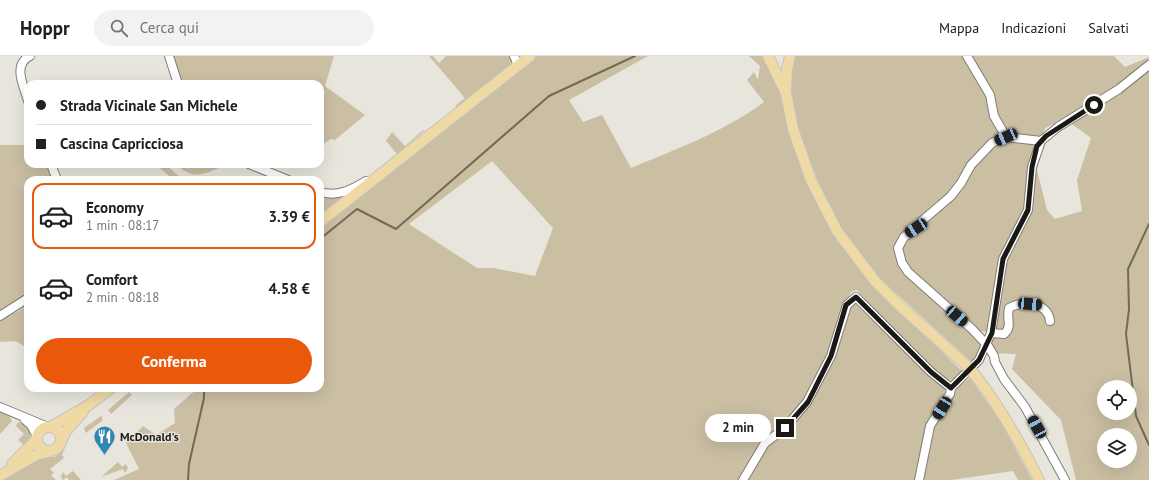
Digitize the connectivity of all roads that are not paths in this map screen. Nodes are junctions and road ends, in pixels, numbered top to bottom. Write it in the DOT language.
graph roads {
  1 [pos="169,56"];
  2 [pos="528,56"];
  3 [pos="768,56"];
  4 [pos="790,56"];
  5 [pos="966,56"];
  6 [pos="25,57"];
  7 [pos="516,60"];
  8 [pos="1149,65"];
  9 [pos="177,80"];
  10 [pos="24,84"];
  11 [pos="786,93"];
  12 [pos="1006,137"];
  13 [pos="1041,141"];
  14 [pos="391,166"];
  15 [pos="259,168"];
  16 [pos="273,174"];
  17 [pos="277,176"];
  18 [pos="278,176"];
  19 [pos="324,193"];
  20 [pos="324,219"];
  21 [pos="24,301"];
  22 [pos="0,316"];
  23 [pos="1050,320"];
  24 [pos="992,333"];
  25 [pos="986,345"];
  26 [pos="951,388"];
  27 [pos="106,392"];
  28 [pos="89,406"];
  29 [pos="0,407"];
  30 [pos="19,416"];
  31 [pos="49,427"];
  32 [pos="37,438"];
  33 [pos="61,441"];
  34 [pos="47,452"];
  35 [pos="1,475"];
  36 [pos="743,480"];
  37 [pos="919,480"];
  38 [pos="1038,480"];
  39 [pos="1065,480"];
  1 -- 9 [label="street"];
  2 -- 7 [label="main road"];
  3 -- 11 [label="main road"];
  4 -- 11 [label="main road"];
  5 -- 12 [label="street"];
  6 -- 10 [label="street"];
  7 -- 14 [label="main road"];
  8 -- 13 [label="street"];
  11 -- 38 [label="main road, bridge"];
  12 -- 13 [label="street"];
  12 -- 25 [label="street"];
  13 -- 24 [label="street"];
  14 -- 19 [label="street"];
  14 -- 20 [label="main road"];
  15 -- 16 [label="street"];
  16 -- 17 [label="street"];
  16 -- 18 [label="street"];
  21 -- 22 [label="street"];
  23 -- 24 [label="street"];
  24 -- 25 [label="street"];
  25 -- 26 [label="street"];
  25 -- 39 [label="street"];
  26 -- 36 [label="street"];
  26 -- 37 [label="street"];
  27 -- 28 [label="main road"];
  28 -- 31 [label="main road"];
  28 -- 33 [label="main road"];
  29 -- 30 [label="street"];
  30 -- 31 [label="street"];
  30 -- 32 [label="street"];
  31 -- 32 [label="main road"];
  31 -- 33 [label="main road"];
  32 -- 34 [label="main road"];
  32 -- 35 [label="main road"];
  33 -- 34 [label="main road"];
  34 -- 35 [label="main road"];
}
